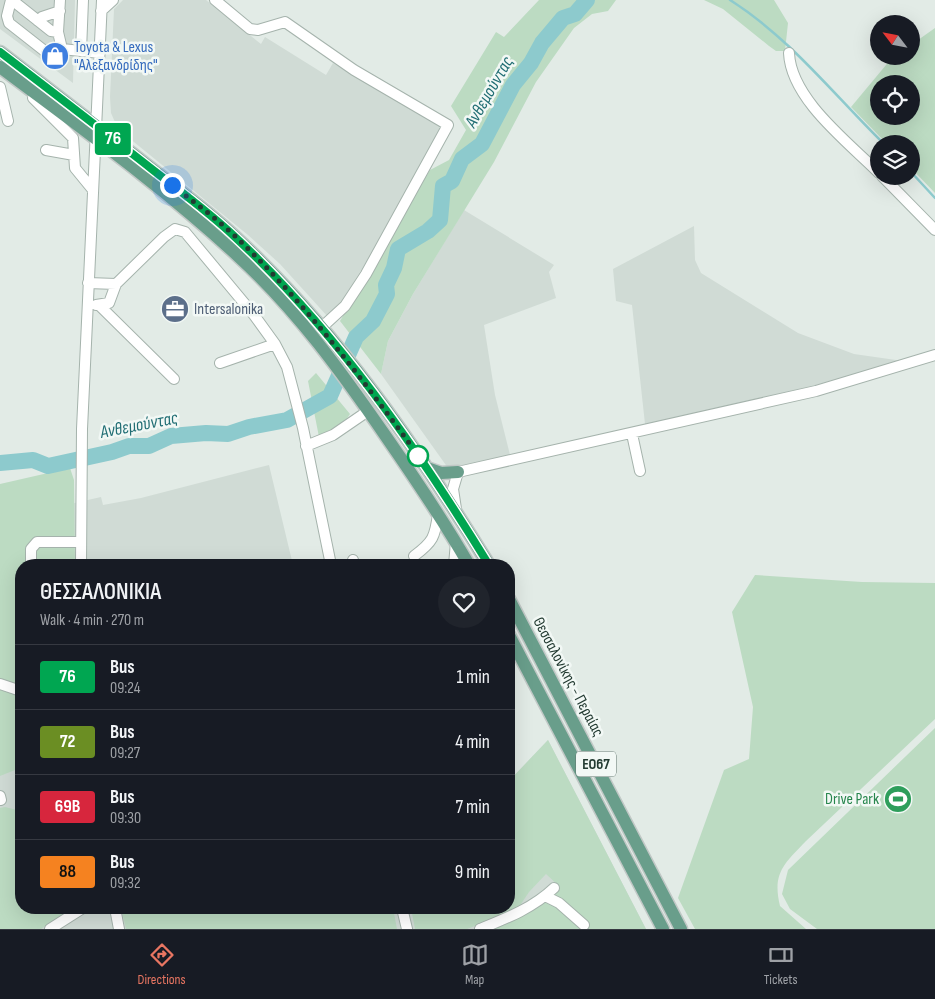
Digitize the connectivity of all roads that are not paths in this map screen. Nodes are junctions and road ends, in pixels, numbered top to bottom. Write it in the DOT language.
graph roads {
  1 [pos="12,0"];
  2 [pos="60,0"];
  3 [pos="83,0"];
  4 [pos="112,0"];
  5 [pos="215,0"];
  6 [pos="102,5"];
  7 [pos="60,11"];
  8 [pos="38,21"];
  9 [pos="58,32"];
  10 [pos="62,49"];
  11 [pos="80,51"];
  12 [pos="0,52"];
  13 [pos="789,52"];
  14 [pos="100,53"];
  15 [pos="3,69"];
  16 [pos="0,87"];
  17 [pos="8,121"];
  18 [pos="96,126"];
  19 [pos="96,140"];
  20 [pos="46,150"];
  21 [pos="74,155"];
  22 [pos="870,164"];
  23 [pos="891,185"];
  24 [pos="93,190"];
  25 [pos="935,230"];
  26 [pos="88,283"];
  27 [pos="116,284"];
  28 [pos="87,305"];
  29 [pos="100,306"];
  30 [pos="321,328"];
  31 [pos="275,344"];
  32 [pos="329,347"];
  33 [pos="935,355"];
  34 [pos="220,363"];
  35 [pos="174,378"];
  36 [pos="368,411"];
  37 [pos="632,434"];
  38 [pos="306,446"];
  39 [pos="427,468"];
  40 [pos="640,471"];
  41 [pos="458,472"];
  42 [pos="457,513"];
  43 [pos="438,514"];
  44 [pos="81,542"];
  45 [pos="456,542"];
  46 [pos="414,556"];
  47 [pos="31,559"];
  48 [pos="81,559"];
  49 [pos="330,559"];
  50 [pos="455,559"];
  51 [pos="466,559"];
  52 [pos="485,559"];
  53 [pos="515,611"];
  54 [pos="515,645"];
  55 [pos="0,684"];
  56 [pos="15,689"];
  57 [pos="554,888"];
  58 [pos="545,896"];
  59 [pos="74,914"];
  60 [pos="116,914"];
  61 [pos="403,914"];
  62 [pos="584,925"];
  63 [pos="50,929"];
  64 [pos="119,929"];
  65 [pos="407,929"];
  66 [pos="480,929"];
  67 [pos="663,929"];
  68 [pos="681,929"];
  1 -- 8 [label="street"];
  1 -- 10 [label="street"];
  2 -- 7 [label="street"];
  3 -- 11 [label="street"];
  4 -- 6 [label="street"];
  5 -- 30 [label="street"];
  6 -- 14 [label="street"];
  7 -- 8 [label="street"];
  7 -- 9 [label="street"];
  8 -- 9 [label="street"];
  9 -- 10 [label="street"];
  10 -- 11 [label="street"];
  11 -- 14 [label="street"];
  12 -- 18 [label="main road"];
  13 -- 22 [label="street"];
  14 -- 18 [label="street"];
  15 -- 19 [label="main road"];
  15 -- 21 [label="street"];
  16 -- 17 [label="street"];
  18 -- 19 [label="street"];
  18 -- 30 [label="main road"];
  19 -- 24 [label="street"];
  19 -- 32 [label="main road"];
  20 -- 21 [label="street"];
  21 -- 24 [label="street"];
  23 -- 25 [label="street"];
  24 -- 26 [label="street"];
  26 -- 27 [label="street"];
  26 -- 28 [label="street"];
  27 -- 29 [label="street"];
  27 -- 31 [label="street"];
  28 -- 29 [label="street"];
  28 -- 44 [label="street"];
  29 -- 35 [label="street"];
  30 -- 32 [label="main road"];
  31 -- 34 [label="street"];
  31 -- 38 [label="street"];
  32 -- 36 [label="main road"];
  32 -- 39 [label="main road"];
  33 -- 37 [label="street"];
  36 -- 38 [label="street"];
  36 -- 43 [label="main road"];
  37 -- 40 [label="street"];
  37 -- 41 [label="street"];
  38 -- 49 [label="street"];
  39 -- 41 [label="main road"];
  39 -- 42 [label="main road"];
  41 -- 42 [label="street"];
  42 -- 52 [label="main road"];
  43 -- 45 [label="main road"];
  43 -- 46 [label="street"];
  44 -- 47 [label="street"];
  44 -- 48 [label="street"];
  45 -- 50 [label="street"];
  45 -- 51 [label="main road"];
  53 -- 68 [label="main road, Θεσσαλονίκης - Περαίας / ΕΟ67"];
  54 -- 67 [label="main road, Θεσσαλονίκης - Περαίας / ΕΟ67"];
  55 -- 56 [label="street"];
  57 -- 58 [label="street"];
  58 -- 62 [label="street"];
  58 -- 66 [label="street"];
  59 -- 63 [label="street"];
  60 -- 64 [label="street"];
  61 -- 65 [label="street"];
}
